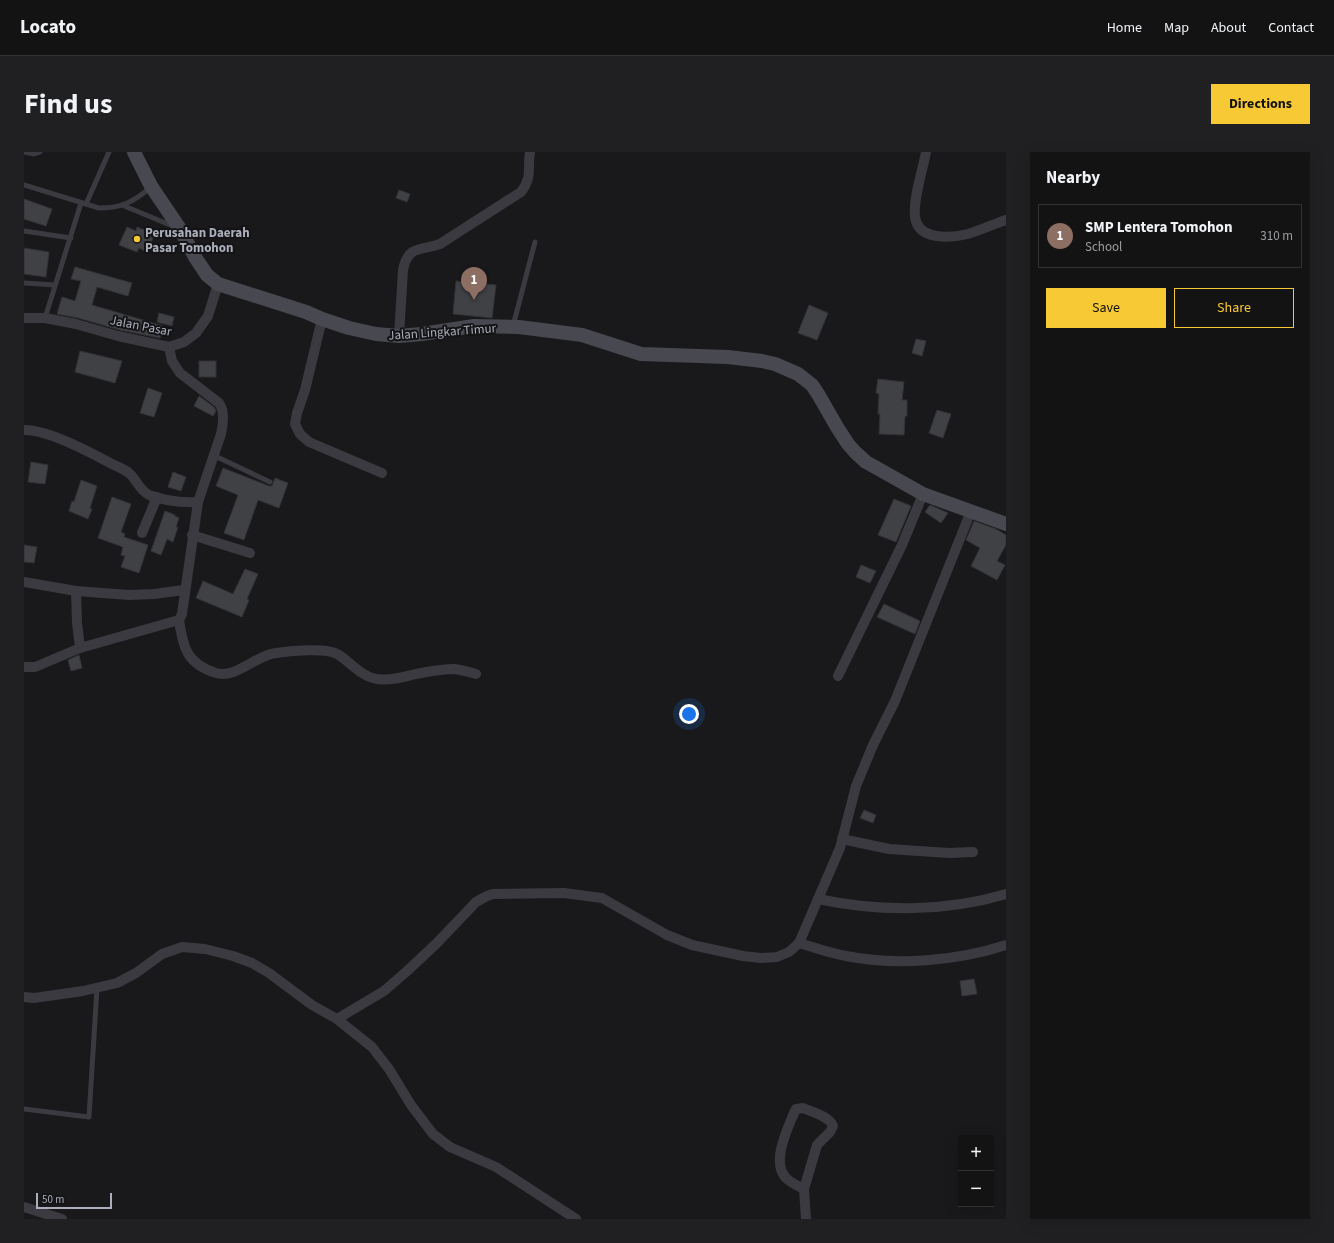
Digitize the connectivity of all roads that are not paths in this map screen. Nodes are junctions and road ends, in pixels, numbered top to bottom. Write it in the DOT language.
graph roads {
  1 [pos="24,152"];
  2 [pos="40,152"];
  3 [pos="109,152"];
  4 [pos="134,152"];
  5 [pos="530,152"];
  6 [pos="926,152"];
  7 [pos="24,185"];
  8 [pos="151,186"];
  9 [pos="84,204"];
  10 [pos="122,206"];
  11 [pos="1006,220"];
  12 [pos="180,229"];
  13 [pos="24,231"];
  14 [pos="71,238"];
  15 [pos="535,242"];
  16 [pos="24,282"];
  17 [pos="218,284"];
  18 [pos="56,286"];
  19 [pos="24,318"];
  20 [pos="45,318"];
  21 [pos="322,319"];
  22 [pos="513,327"];
  23 [pos="399,336"];
  24 [pos="169,347"];
  25 [pos="24,430"];
  26 [pos="213,455"];
  27 [pos="382,473"];
  28 [pos="270,482"];
  29 [pos="923,494"];
  30 [pos="157,497"];
  31 [pos="198,502"];
  32 [pos="971,511"];
  33 [pos="1006,524"];
  34 [pos="142,533"];
  35 [pos="192,535"];
  36 [pos="250,553"];
  37 [pos="24,582"];
  38 [pos="184,590"];
  39 [pos="76,591"];
  40 [pos="179,620"];
  41 [pos="80,648"];
  42 [pos="24,666"];
  43 [pos="476,674"];
  44 [pos="838,676"];
  45 [pos="842,840"];
  46 [pos="973,852"];
  47 [pos="1006,894"];
  48 [pos="818,899"];
  49 [pos="799,943"];
  50 [pos="1006,945"];
  51 [pos="97,988"];
  52 [pos="24,997"];
  53 [pos="337,1019"];
  54 [pos="24,1109"];
  55 [pos="804,1189"];
  56 [pos="24,1206"];
  57 [pos="62,1219"];
  58 [pos="576,1219"];
  59 [pos="806,1219"];
  1 -- 2 [label="lane"];
  3 -- 9 [label="lane"];
  4 -- 8 [label="main road, Jalan Lingkar Timur"];
  5 -- 23 [label="street"];
  6 -- 11 [label="street"];
  7 -- 9 [label="lane"];
  8 -- 10 [label="lane"];
  8 -- 12 [label="main road, Jalan Lingkar Timur"];
  9 -- 10 [label="lane"];
  9 -- 14 [label="lane"];
  10 -- 12 [label="lane"];
  12 -- 17 [label="main road, Jalan Lingkar Timur"];
  13 -- 14 [label="lane"];
  14 -- 18 [label="lane"];
  15 -- 22 [label="lane"];
  16 -- 18 [label="lane"];
  17 -- 21 [label="main road, Jalan Lingkar Timur"];
  17 -- 24 [label="street, Jalan Pasar"];
  18 -- 20 [label="lane"];
  19 -- 20 [label="street, Jalan Pasar"];
  20 -- 24 [label="street, Jalan Pasar"];
  21 -- 23 [label="main road, Jalan Lingkar Timur"];
  21 -- 27 [label="street"];
  22 -- 23 [label="main road, Jalan Lingkar Timur"];
  22 -- 29 [label="main road, Jalan Lingkar Timur"];
  24 -- 26 [label="street"];
  25 -- 30 [label="street"];
  26 -- 28 [label="lane"];
  26 -- 31 [label="street"];
  29 -- 32 [label="main road, Jalan Lingkar Timur"];
  29 -- 44 [label="street"];
  30 -- 31 [label="street"];
  30 -- 34 [label="street"];
  31 -- 35 [label="street"];
  32 -- 33 [label="main road, Jalan Lingkar Timur"];
  32 -- 45 [label="street"];
  35 -- 36 [label="street"];
  35 -- 38 [label="street"];
  37 -- 39 [label="street"];
  38 -- 39 [label="street"];
  38 -- 40 [label="street"];
  39 -- 41 [label="street"];
  40 -- 41 [label="street"];
  40 -- 43 [label="street"];
  41 -- 42 [label="street"];
  45 -- 46 [label="street"];
  45 -- 48 [label="street"];
  47 -- 48 [label="street"];
  48 -- 49 [label="street"];
  49 -- 50 [label="street"];
  49 -- 53 [label="street"];
  51 -- 52 [label="street"];
  51 -- 53 [label="street"];
  51 -- 54 [label="lane"];
  53 -- 58 [label="street"];
  55 -- 55 [label="street"];
  55 -- 59 [label="street"];
  56 -- 57 [label="street"];
}
